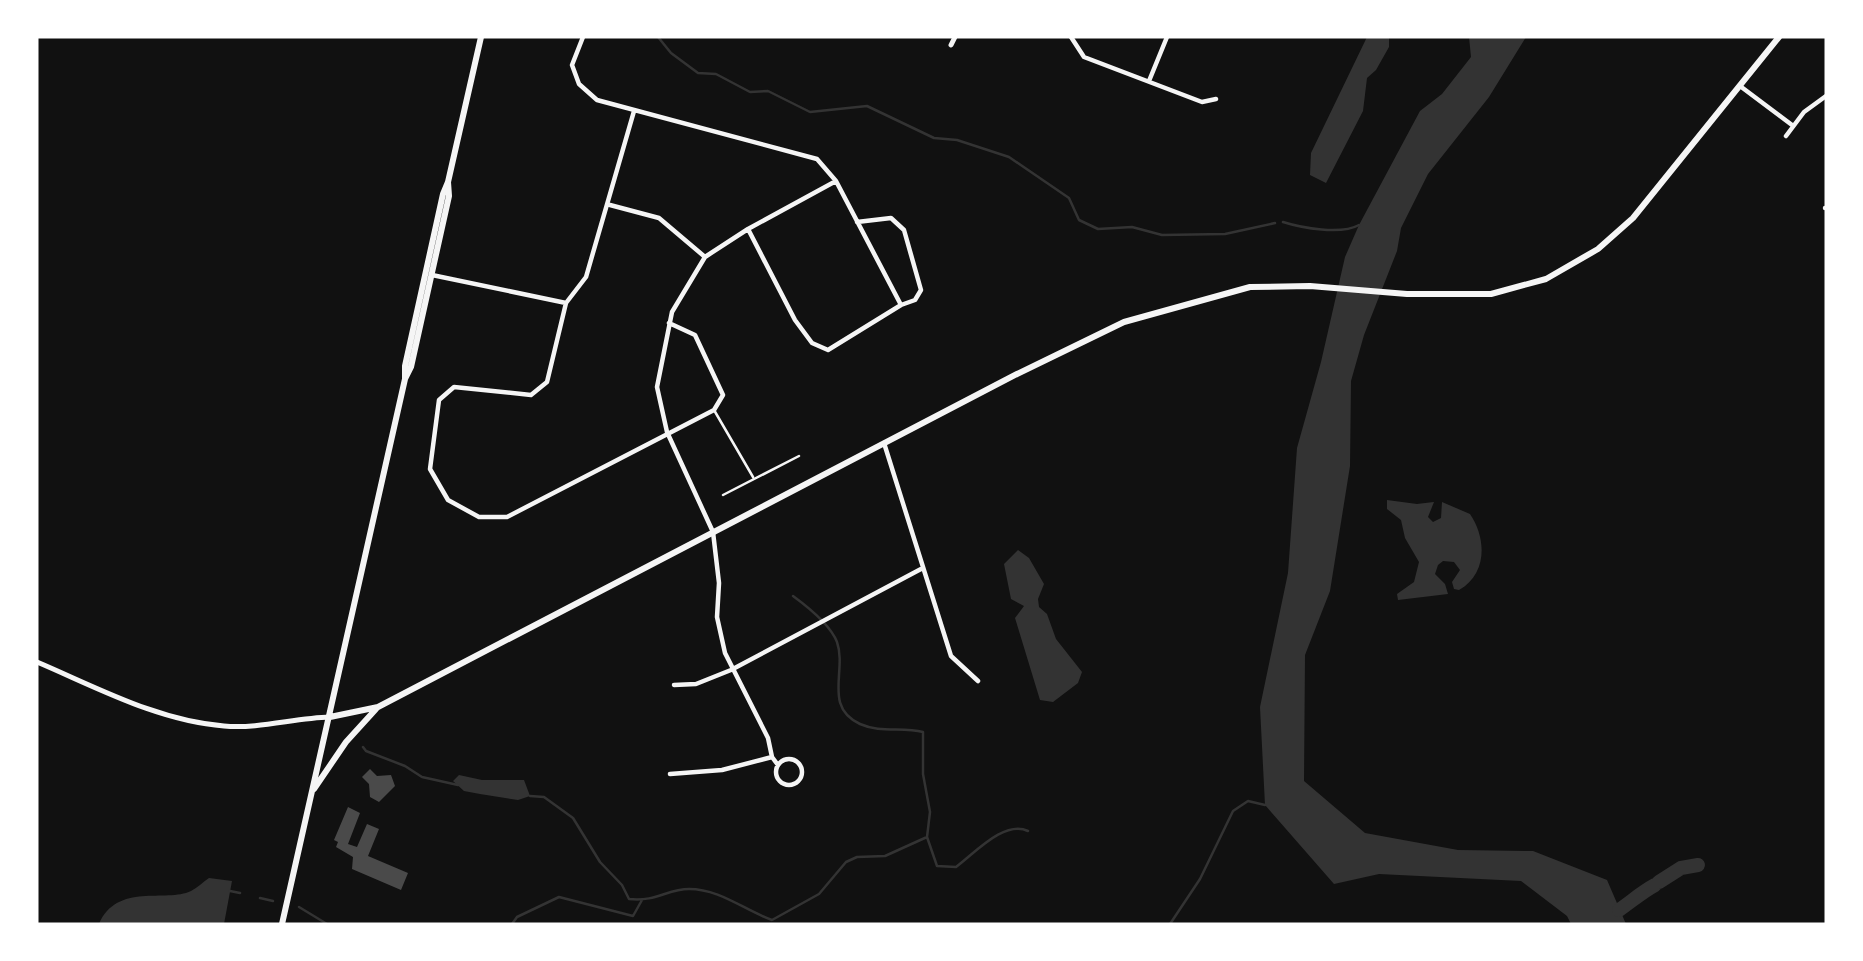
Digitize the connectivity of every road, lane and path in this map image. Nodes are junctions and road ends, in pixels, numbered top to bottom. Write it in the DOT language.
graph roads {
  1 [pos="481,37"];
  2 [pos="583,37"];
  3 [pos="955,37"];
  4 [pos="1071,37"];
  5 [pos="1167,37"];
  6 [pos="1779,37"];
  7 [pos="951,45"];
  8 [pos="1149,82"];
  9 [pos="1740,86"];
  10 [pos="1826,96"];
  11 [pos="1216,99"];
  12 [pos="634,111"];
  13 [pos="1793,125"];
  14 [pos="1786,136"];
  15 [pos="836,181"];
  16 [pos="448,182"];
  17 [pos="610,205"];
  18 [pos="857,222"];
  19 [pos="748,229"];
  20 [pos="705,257"];
  21 [pos="432,275"];
  22 [pos="566,303"];
  23 [pos="901,305"];
  24 [pos="669,323"];
  25 [pos="405,379"];
  26 [pos="714,410"];
  27 [pos="667,432"];
  28 [pos="884,443"];
  29 [pos="799,456"];
  30 [pos="754,478"];
  31 [pos="723,495"];
  32 [pos="713,532"];
  33 [pos="921,569"];
  34 [pos="37,662"];
  35 [pos="731,670"];
  36 [pos="978,681"];
  37 [pos="674,685"];
  38 [pos="377,708"];
  39 [pos="330,717"];
  40 [pos="772,757"];
  41 [pos="778,765"];
  42 [pos="670,774"];
  43 [pos="312,792"];
  44 [pos="282,924"];
  1 -- 16 [label="main road"];
  2 -- 12 [label="street"];
  3 -- 7 [label="street"];
  4 -- 8 [label="street"];
  5 -- 8 [label="street"];
  6 -- 9 [label="main road"];
  8 -- 11 [label="street"];
  9 -- 13 [label="street"];
  9 -- 28 [label="main road"];
  10 -- 13 [label="street"];
  12 -- 15 [label="street"];
  12 -- 17 [label="street"];
  13 -- 14 [label="street"];
  15 -- 18 [label="street"];
  15 -- 19 [label="street"];
  16 -- 21 [label="main road"];
  16 -- 25 [label="main road"];
  17 -- 20 [label="street"];
  17 -- 22 [label="street"];
  18 -- 23 [label="street"];
  18 -- 23 [label="street"];
  19 -- 20 [label="street"];
  19 -- 23 [label="street"];
  20 -- 24 [label="street"];
  21 -- 22 [label="street"];
  21 -- 25 [label="main road"];
  22 -- 27 [label="street"];
  24 -- 26 [label="street"];
  24 -- 27 [label="street"];
  25 -- 39 [label="main road"];
  26 -- 27 [label="street"];
  26 -- 30 [label="lane"];
  27 -- 32 [label="street"];
  28 -- 32 [label="main road"];
  28 -- 33 [label="street"];
  29 -- 30 [label="lane"];
  30 -- 31 [label="lane"];
  32 -- 35 [label="street"];
  32 -- 38 [label="main road"];
  33 -- 35 [label="street"];
  33 -- 36 [label="street"];
  34 -- 39 [label="street"];
  35 -- 37 [label="street"];
  35 -- 40 [label="street"];
  38 -- 39 [label="main road"];
  38 -- 43 [label="main road"];
  39 -- 43 [label="main road"];
  40 -- 41 [label="street"];
  40 -- 42 [label="street"];
  41 -- 41 [label="street"];
  43 -- 44 [label="main road"];
}
